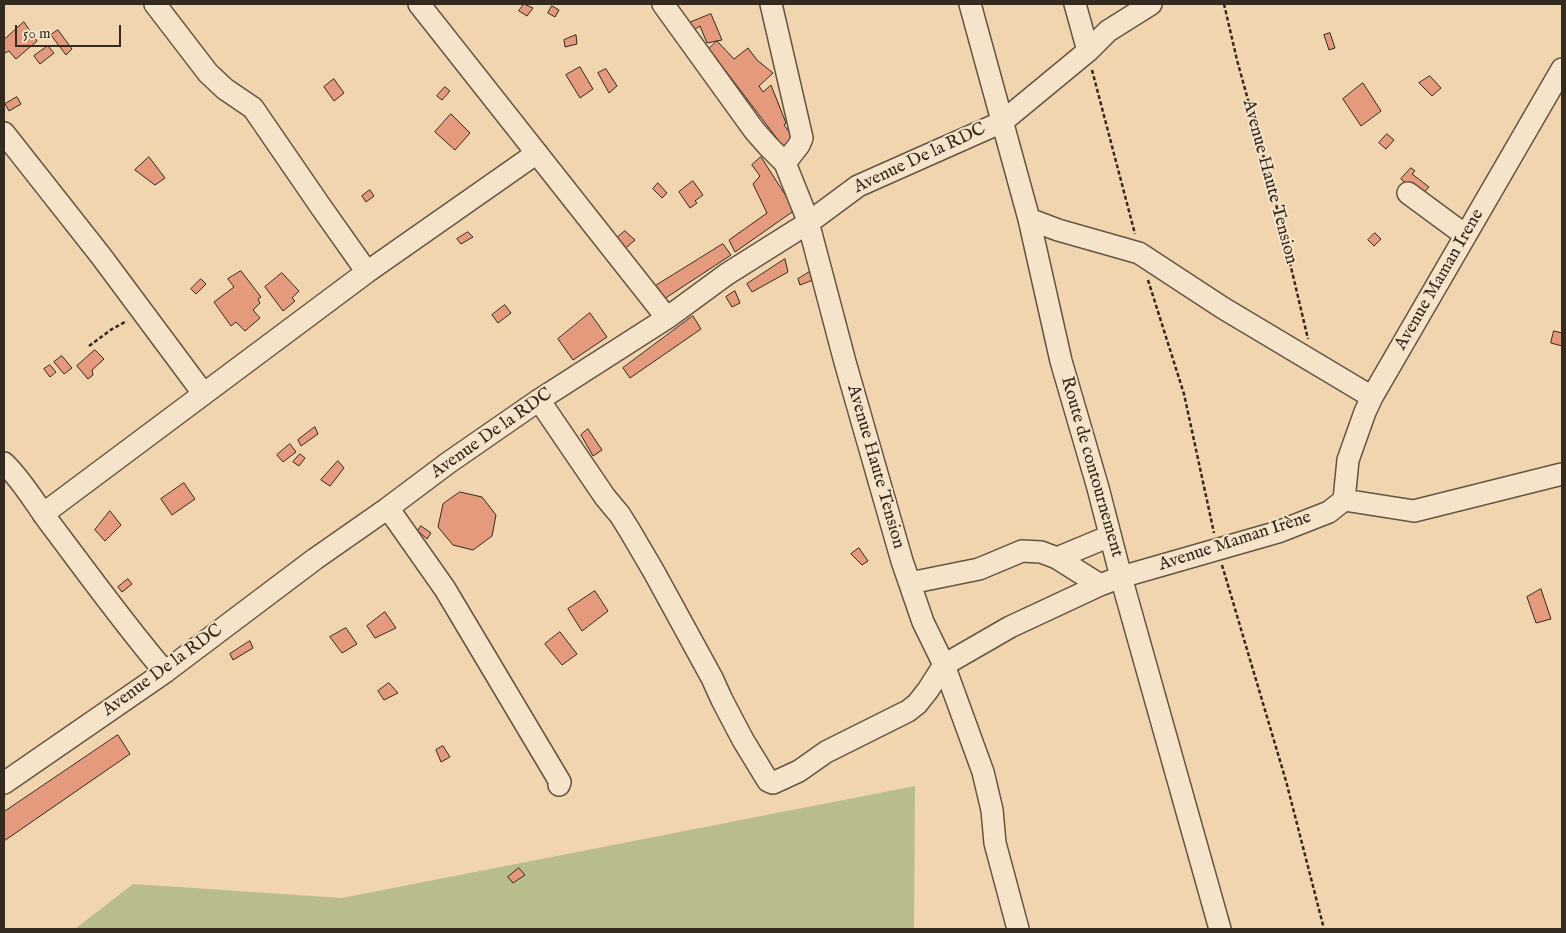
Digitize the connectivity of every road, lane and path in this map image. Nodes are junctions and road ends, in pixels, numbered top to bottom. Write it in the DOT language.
graph roads {
  1 [pos="155,4"];
  2 [pos="419,4"];
  3 [pos="663,4"];
  4 [pos="771,4"];
  5 [pos="970,4"];
  6 [pos="1075,4"];
  7 [pos="1151,4"];
  8 [pos="1224,4"];
  9 [pos="1088,51"];
  10 [pos="1562,69"];
  11 [pos="1002,122"];
  12 [pos="4,134"];
  13 [pos="536,153"];
  14 [pos="785,163"];
  15 [pos="1408,193"];
  16 [pos="1029,219"];
  17 [pos="808,223"];
  18 [pos="1465,235"];
  19 [pos="1140,253"];
  20 [pos="368,272"];
  21 [pos="141,308"];
  22 [pos="667,318"];
  23 [pos="89,346"];
  24 [pos="1312,360"];
  25 [pos="203,394"];
  26 [pos="1372,397"];
  27 [pos="540,400"];
  28 [pos="4,463"];
  29 [pos="1562,474"];
  30 [pos="1344,500"];
  31 [pos="388,508"];
  32 [pos="43,514"];
  33 [pos="1110,536"];
  34 [pos="1218,550"];
  35 [pos="1058,558"];
  36 [pos="1121,577"];
  37 [pos="910,583"];
  38 [pos="1100,585"];
  39 [pos="944,665"];
  40 [pos="165,672"];
  41 [pos="4,783"];
  42 [pos="559,785"];
  43 [pos="1018,929"];
  44 [pos="1220,929"];
  45 [pos="1324,929"];
  1 -- 20 [label="street"];
  2 -- 13 [label="street"];
  3 -- 14 [label="street"];
  4 -- 14 [label="street"];
  5 -- 11 [label="street, Route de contournement"];
  6 -- 9 [label="street"];
  7 -- 9 [label="street, Avenue De la RDC"];
  8 -- 24 [label="path, Avenue Haute Tension"];
  9 -- 11 [label="street, Avenue De la RDC"];
  9 -- 19 [label="path"];
  10 -- 18 [label="street, Avenue Maman Irene"];
  11 -- 16 [label="street, Route de contournement"];
  11 -- 17 [label="street, Avenue De la RDC"];
  12 -- 21 [label="street"];
  13 -- 20 [label="street"];
  13 -- 22 [label="street"];
  14 -- 17 [label="street, Avenue Haute Tension"];
  15 -- 18 [label="street"];
  16 -- 19 [label="street"];
  16 -- 33 [label="street, Route de contournement"];
  17 -- 22 [label="street, Avenue De la RDC"];
  17 -- 37 [label="street, Avenue Haute Tension"];
  18 -- 26 [label="street, Avenue Maman Irene"];
  19 -- 24 [label="street"];
  19 -- 34 [label="path"];
  20 -- 25 [label="street"];
  21 -- 23 [label="path"];
  21 -- 25 [label="street"];
  22 -- 27 [label="street, Avenue De la RDC"];
  24 -- 26 [label="street"];
  25 -- 32 [label="street"];
  26 -- 30 [label="street, Avenue Maman Irene"];
  27 -- 31 [label="street, Avenue De la RDC"];
  27 -- 39 [label="street"];
  28 -- 32 [label="street"];
  29 -- 30 [label="street"];
  30 -- 34 [label="street, Avenue Maman Irène"];
  31 -- 40 [label="street, Avenue De la RDC"];
  31 -- 42 [label="street"];
  32 -- 40 [label="street"];
  33 -- 35 [label="street"];
  33 -- 36 [label="street, Route de contournement"];
  34 -- 36 [label="street, Avenue Maman Irène"];
  34 -- 45 [label="path"];
  35 -- 37 [label="street"];
  35 -- 38 [label="street"];
  36 -- 38 [label="street, Avenue Maman Irène"];
  36 -- 44 [label="street, Route de contournement"];
  37 -- 39 [label="street, Avenue Haute Tension"];
  38 -- 39 [label="street, Avenue Maman Irène"];
  39 -- 43 [label="street, Avenue Haute Tension"];
  40 -- 41 [label="street, Avenue De la RDC"];
}
